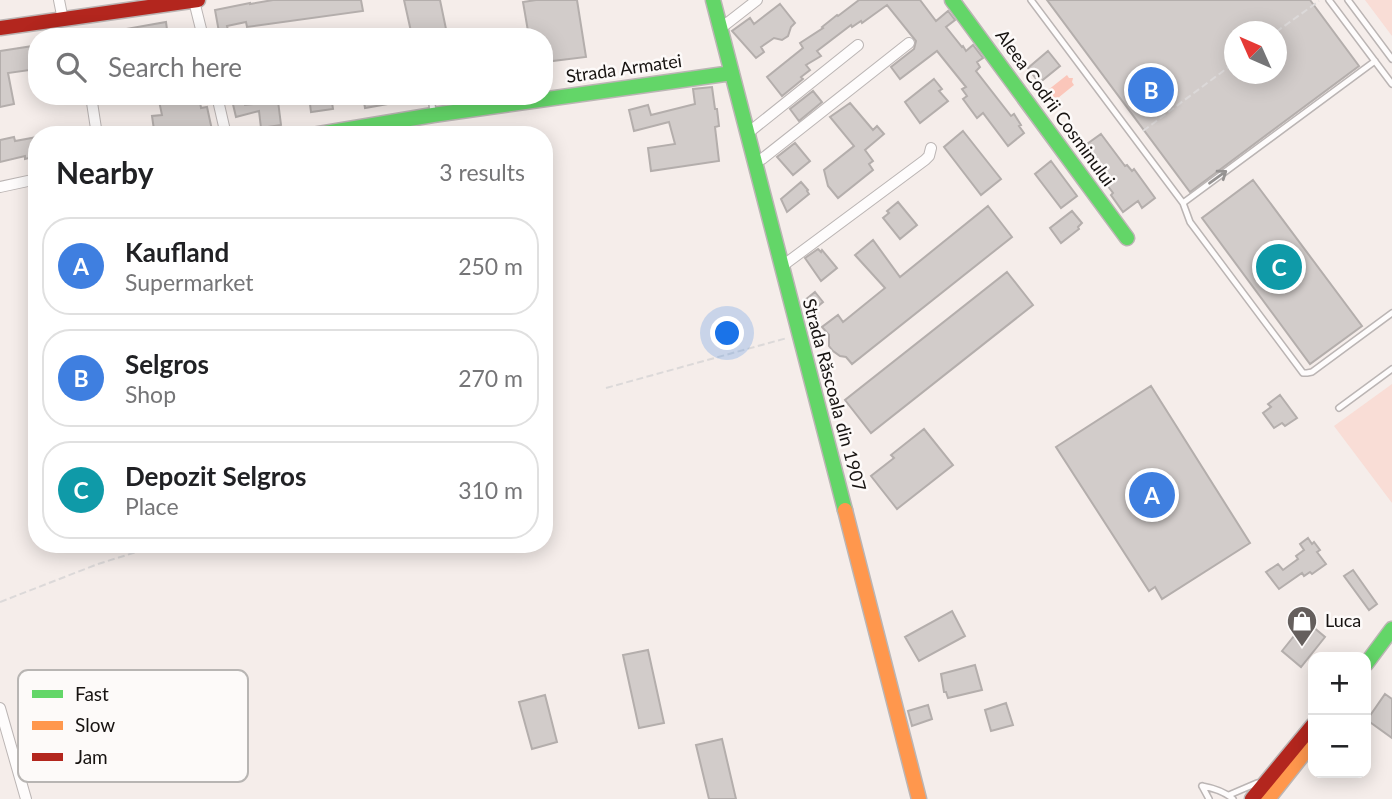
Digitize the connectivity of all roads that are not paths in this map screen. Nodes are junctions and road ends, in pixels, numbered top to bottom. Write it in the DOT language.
graph roads {
  1 [pos="59,0"];
  2 [pos="195,0"];
  3 [pos="713,0"];
  4 [pos="757,0"];
  5 [pos="952,0"];
  6 [pos="1031,0"];
  7 [pos="1329,0"];
  8 [pos="1348,0"];
  9 [pos="63,20"];
  10 [pos="0,28"];
  11 [pos="201,28"];
  12 [pos="721,28"];
  13 [pos="909,43"];
  14 [pos="858,45"];
  15 [pos="1392,59"];
  16 [pos="1375,61"];
  17 [pos="732,73"];
  18 [pos="1392,83"];
  19 [pos="553,98"];
  20 [pos="92,105"];
  21 [pos="219,105"];
  22 [pos="432,105"];
  23 [pos="504,105"];
  24 [pos="433,115"];
  25 [pos="96,126"];
  26 [pos="224,126"];
  27 [pos="367,126"];
  28 [pos="748,133"];
  29 [pos="931,148"];
  30 [pos="755,162"];
  31 [pos="28,181"];
  32 [pos="0,187"];
  33 [pos="1183,203"];
  34 [pos="1127,238"];
  35 [pos="781,267"];
  36 [pos="1392,313"];
  37 [pos="1392,369"];
  38 [pos="1339,408"];
  39 [pos="1392,629"];
  40 [pos="1371,657"];
  41 [pos="0,708"];
  42 [pos="1308,731"];
  43 [pos="1308,748"];
  44 [pos="18,771"];
  45 [pos="1270,777"];
  46 [pos="21,782"];
  47 [pos="1231,797"];
  48 [pos="26,799"];
  49 [pos="919,799"];
  50 [pos="1209,799"];
  51 [pos="1252,799"];
  52 [pos="1268,799"];
  1 -- 9 [label="street"];
  2 -- 9 [label="street"];
  2 -- 11 [label="street"];
  3 -- 12 [label="street, Strada Răscoala din 1907"];
  4 -- 12 [label="street"];
  5 -- 34 [label="street, Aleea Codrii Cosminului"];
  6 -- 33 [label="lane"];
  7 -- 16 [label="lane"];
  8 -- 15 [label="lane"];
  9 -- 10 [label="street"];
  12 -- 17 [label="street, Strada Răscoala din 1907"];
  13 -- 30 [label="street"];
  14 -- 28 [label="street"];
  16 -- 18 [label="lane"];
  33 -- 16 [label="lane, one-way"];
  17 -- 19 [label="street, Strada Armatei"];
  17 -- 28 [label="street, Strada Răscoala din 1907"];
  20 -- 25 [label="street"];
  21 -- 26 [label="street"];
  22 -- 24 [label="lane"];
  23 -- 24 [label="street, Strada Armatei"];
  24 -- 27 [label="street, Strada Armatei"];
  28 -- 30 [label="street, Strada Răscoala din 1907"];
  29 -- 35 [label="street"];
  30 -- 35 [label="street, Strada Răscoala din 1907"];
  31 -- 32 [label="street"];
  33 -- 36 [label="lane"];
  35 -- 49 [label="street, Strada Răscoala din 1907"];
  37 -- 38 [label="lane"];
  39 -- 40 [label="street"];
  41 -- 44 [label="street"];
  42 -- 45 [label="street"];
  43 -- 52 [label="street"];
  45 -- 47 [label="lane"];
  45 -- 51 [label="street"];
  46 -- 48 [label="street"];
  47 -- 50 [label="lane"];
}
